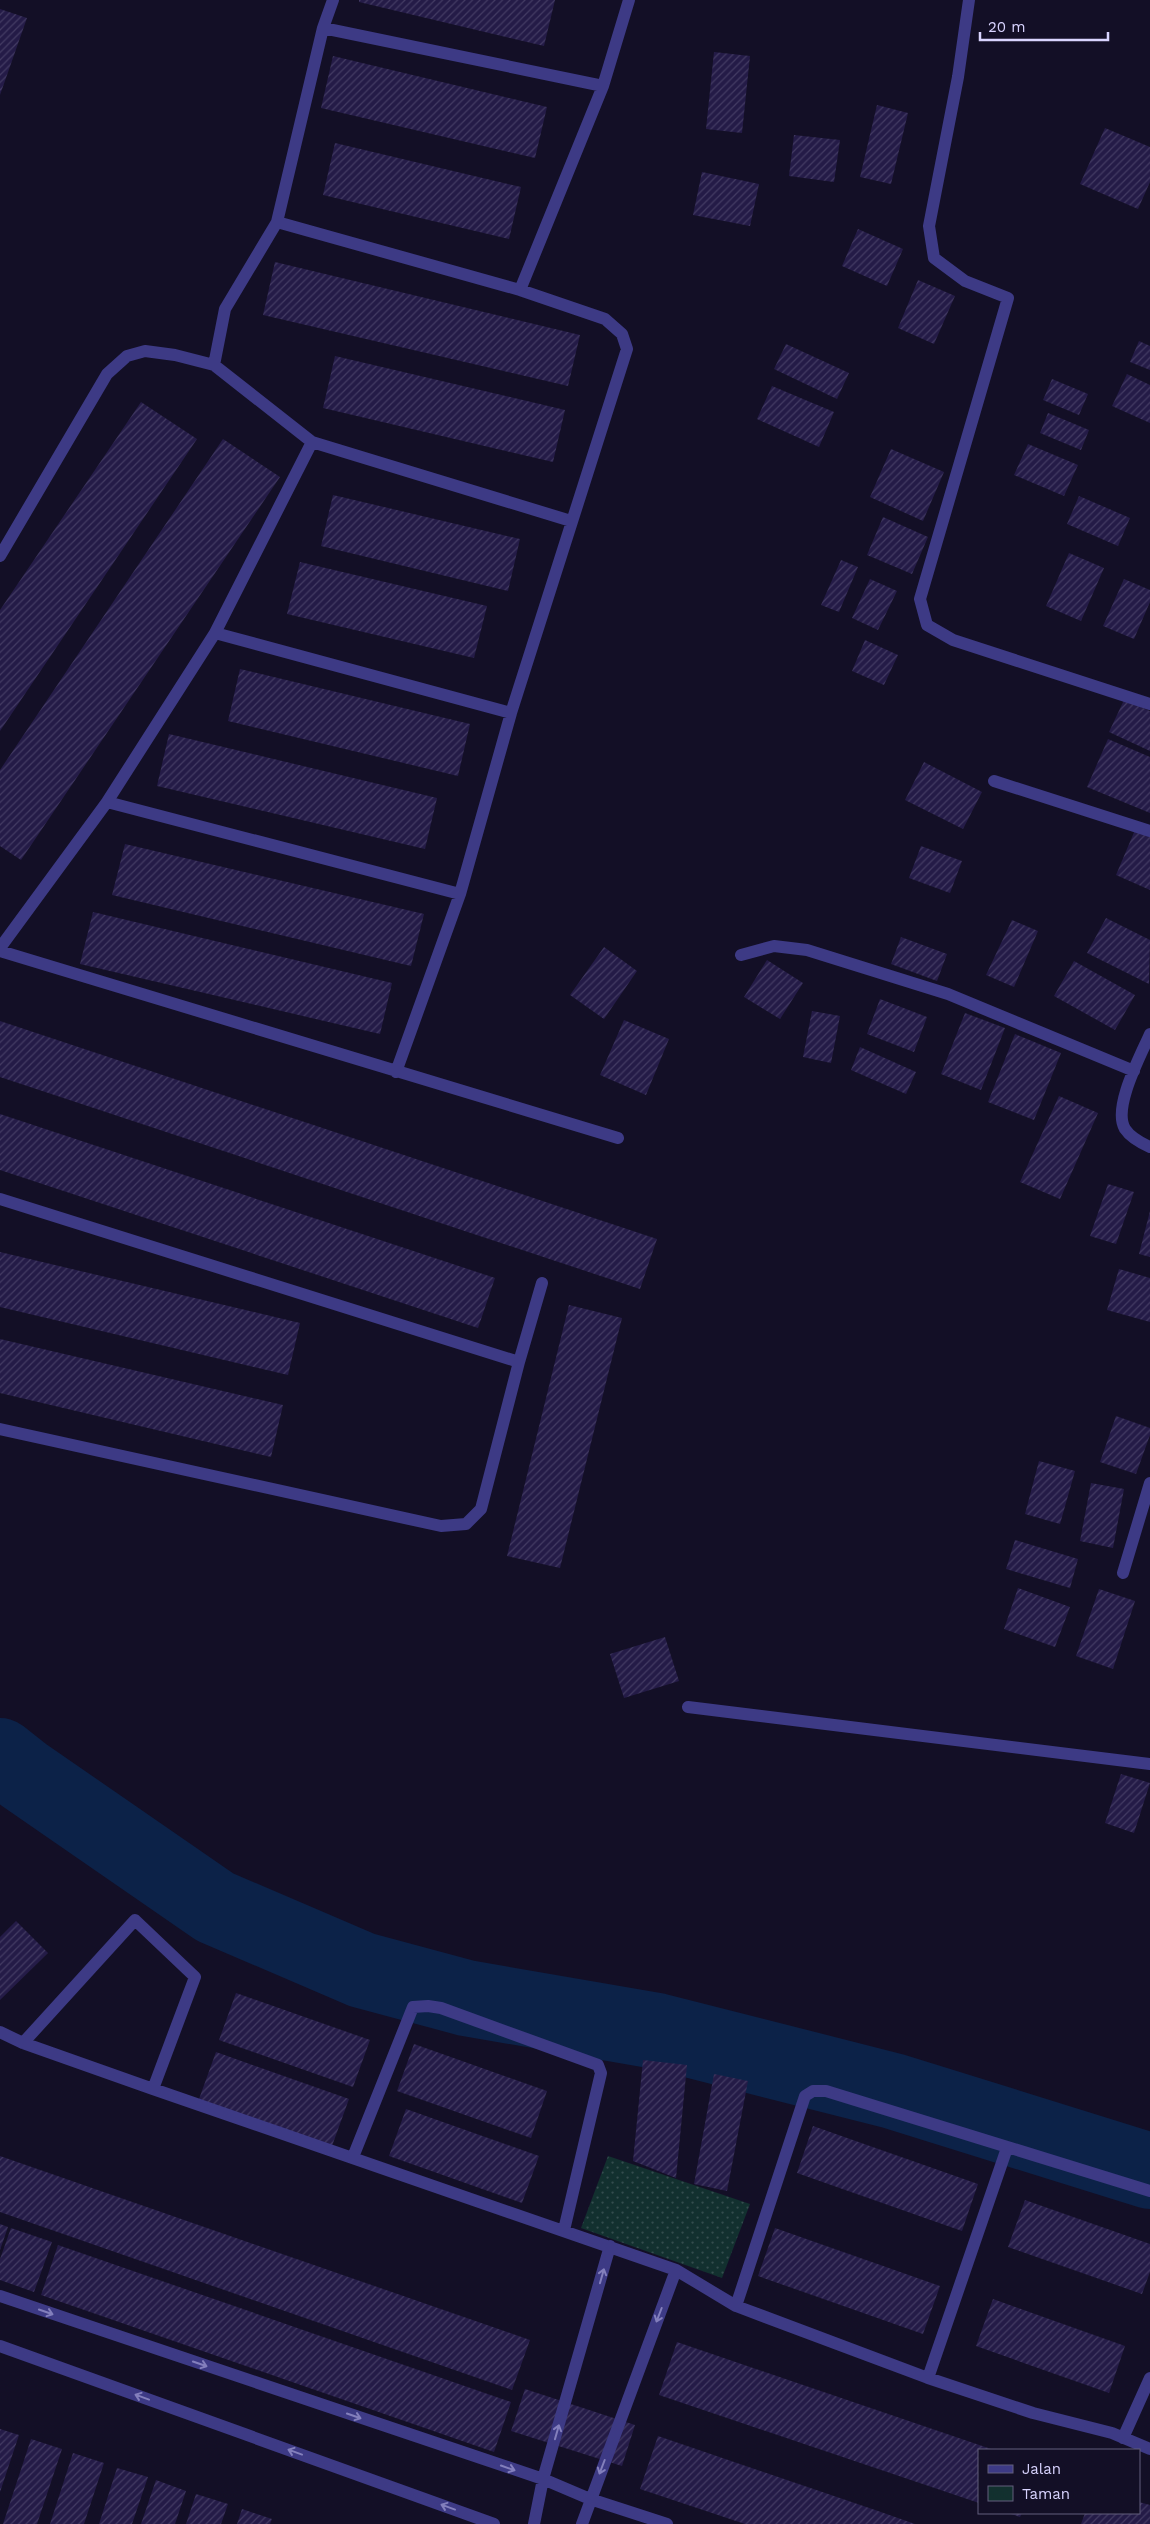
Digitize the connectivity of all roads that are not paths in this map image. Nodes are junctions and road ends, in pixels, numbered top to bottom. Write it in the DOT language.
graph roads {
  1 [pos="334,0"];
  2 [pos="629,0"];
  3 [pos="970,0"];
  4 [pos="324,28"];
  5 [pos="603,86"];
  6 [pos="276,222"];
  7 [pos="520,290"];
  8 [pos="214,365"];
  9 [pos="312,442"];
  10 [pos="571,522"];
  11 [pos="2,548"];
  12 [pos="215,633"];
  13 [pos="1150,704"];
  14 [pos="511,713"];
  15 [pos="994,781"];
  16 [pos="107,802"];
  17 [pos="1150,831"];
  18 [pos="460,894"];
  19 [pos="0,950"];
  20 [pos="741,956"];
  21 [pos="1150,1034"];
  22 [pos="396,1072"];
  23 [pos="1134,1072"];
  24 [pos="618,1138"];
  25 [pos="1150,1147"];
  26 [pos="0,1199"];
  27 [pos="542,1283"];
  28 [pos="519,1362"];
  29 [pos="0,1429"];
  30 [pos="1150,1483"];
  31 [pos="1123,1573"];
  32 [pos="688,1707"];
  33 [pos="1150,1764"];
  34 [pos="0,2032"];
  35 [pos="23,2043"];
  36 [pos="153,2089"];
  37 [pos="1008,2148"];
  38 [pos="353,2157"];
  39 [pos="1150,2190"];
  40 [pos="564,2230"];
  41 [pos="610,2246"];
  42 [pos="676,2270"];
  43 [pos="0,2296"];
  44 [pos="736,2306"];
  45 [pos="0,2346"];
  46 [pos="928,2378"];
  47 [pos="1150,2378"];
  48 [pos="1123,2438"];
  49 [pos="1150,2449"];
  50 [pos="543,2479"];
  51 [pos="590,2499"];
  52 [pos="494,2524"];
  53 [pos="534,2524"];
  54 [pos="582,2524"];
  55 [pos="667,2524"];
  1 -- 4 [label="street"];
  2 -- 5 [label="street"];
  3 -- 13 [label="street"];
  4 -- 5 [label="street"];
  4 -- 6 [label="street"];
  5 -- 7 [label="street"];
  6 -- 7 [label="street"];
  6 -- 8 [label="street"];
  7 -- 10 [label="street"];
  8 -- 9 [label="street"];
  8 -- 11 [label="street"];
  9 -- 10 [label="street"];
  9 -- 12 [label="street"];
  10 -- 14 [label="street"];
  12 -- 14 [label="street"];
  12 -- 16 [label="street"];
  14 -- 18 [label="street"];
  15 -- 17 [label="street"];
  16 -- 18 [label="street"];
  16 -- 19 [label="street"];
  18 -- 22 [label="street"];
  19 -- 22 [label="street"];
  20 -- 23 [label="street"];
  21 -- 23 [label="street"];
  22 -- 24 [label="street"];
  23 -- 25 [label="street"];
  26 -- 28 [label="street"];
  27 -- 28 [label="street"];
  28 -- 29 [label="street"];
  30 -- 31 [label="street"];
  32 -- 33 [label="street"];
  34 -- 35 [label="street"];
  35 -- 36 [label="street"];
  35 -- 36 [label="street"];
  36 -- 38 [label="street"];
  37 -- 39 [label="street"];
  37 -- 44 [label="street"];
  37 -- 46 [label="street"];
  38 -- 40 [label="street"];
  38 -- 40 [label="street"];
  40 -- 41 [label="street"];
  41 -- 42 [label="street"];
  50 -- 41 [label="street, one-way"];
  42 -- 44 [label="street"];
  42 -- 51 [label="street, one-way"];
  43 -- 50 [label="street, one-way"];
  44 -- 46 [label="street"];
  52 -- 45 [label="street, one-way"];
  46 -- 48 [label="street"];
  47 -- 48 [label="street"];
  48 -- 49 [label="street"];
  50 -- 51 [label="street"];
  50 -- 53 [label="street"];
  51 -- 54 [label="street"];
  51 -- 55 [label="street"];
}
